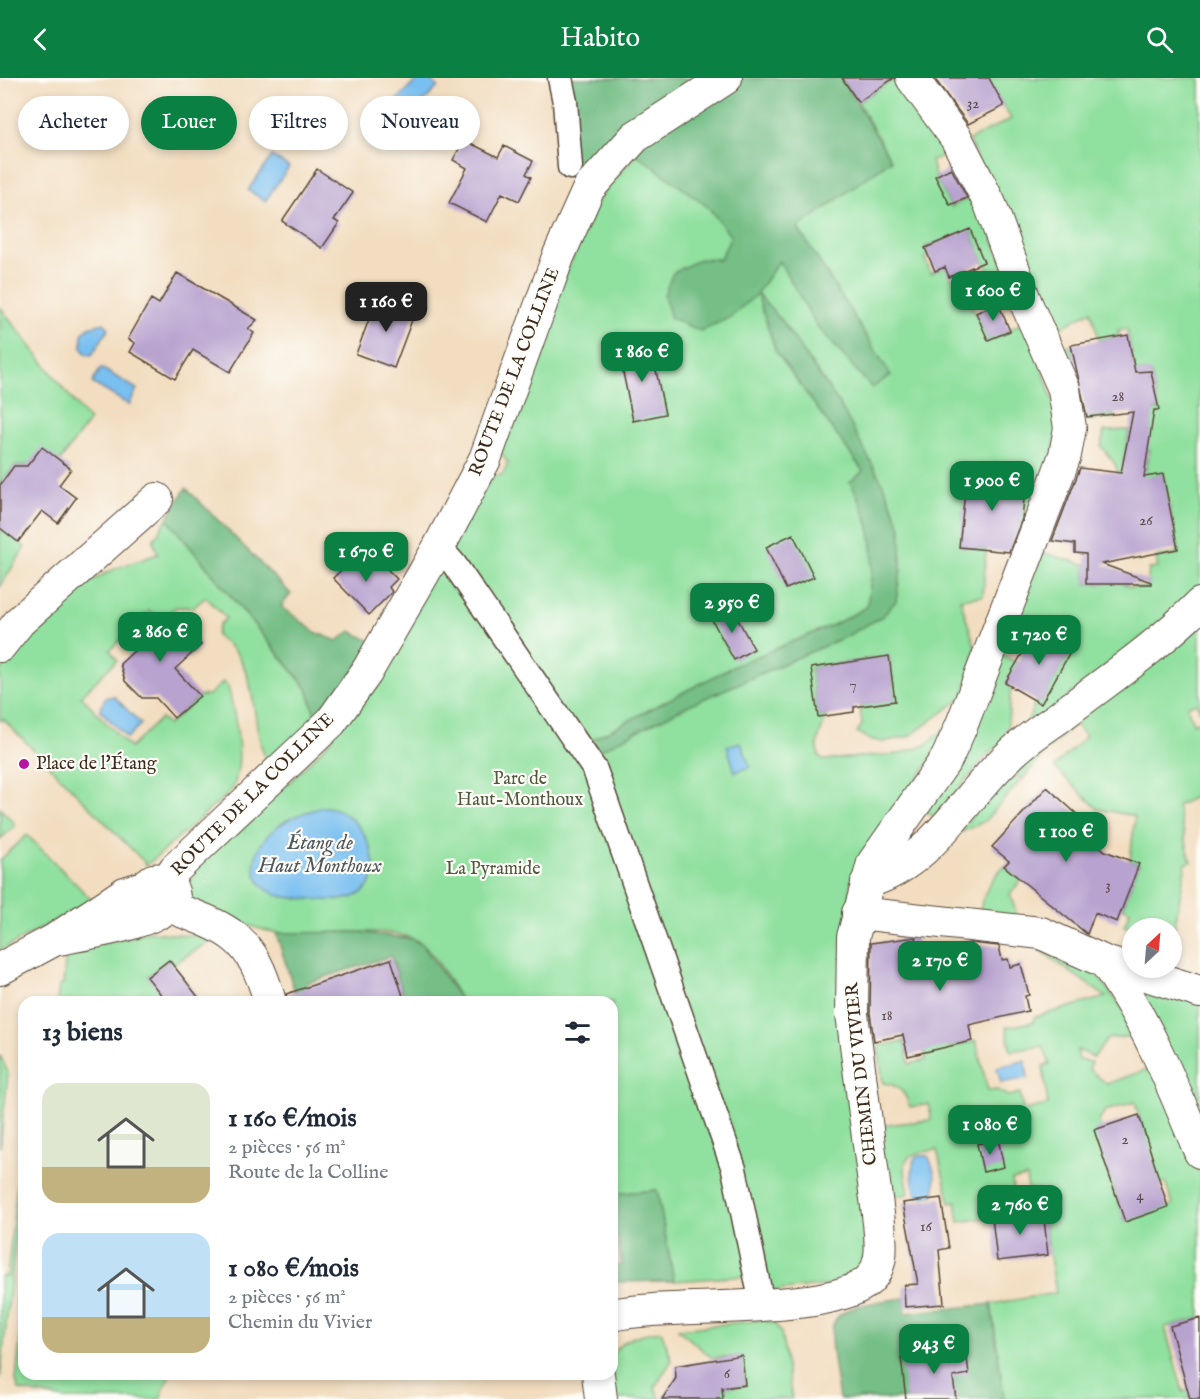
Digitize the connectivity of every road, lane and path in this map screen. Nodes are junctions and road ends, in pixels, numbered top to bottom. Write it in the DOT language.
graph roads {
  1 [pos="560,78"];
  2 [pos="726,78"];
  3 [pos="912,78"];
  4 [pos="570,167"];
  5 [pos="157,499"];
  6 [pos="439,547"];
  7 [pos="1200,604"];
  8 [pos="0,646"];
  9 [pos="867,882"];
  10 [pos="160,897"];
  11 [pos="858,913"];
  12 [pos="1105,962"];
  13 [pos="0,969"];
  14 [pos="1200,992"];
  15 [pos="268,996"];
  16 [pos="1200,1152"];
  17 [pos="762,1304"];
  18 [pos="618,1315"];
  19 [pos="599,1380"];
  20 [pos="601,1399"];
  1 -- 4 [label="street"];
  2 -- 6 [label="street, ROUTE DE LA COLLINE"];
  3 -- 9 [label="street, CHEMIN DU VIVIER"];
  5 -- 8 [label="street"];
  6 -- 10 [label="street, ROUTE DE LA COLLINE"];
  6 -- 17 [label="street"];
  7 -- 9 [label="street"];
  9 -- 11 [label="street, CHEMIN DU VIVIER"];
  10 -- 13 [label="street"];
  10 -- 15 [label="street"];
  11 -- 12 [label="street"];
  11 -- 17 [label="street, CHEMIN DU VIVIER"];
  12 -- 14 [label="street"];
  12 -- 16 [label="street"];
  17 -- 18 [label="street, CHEMIN DU VIVIER"];
  19 -- 20 [label="street"];
}
